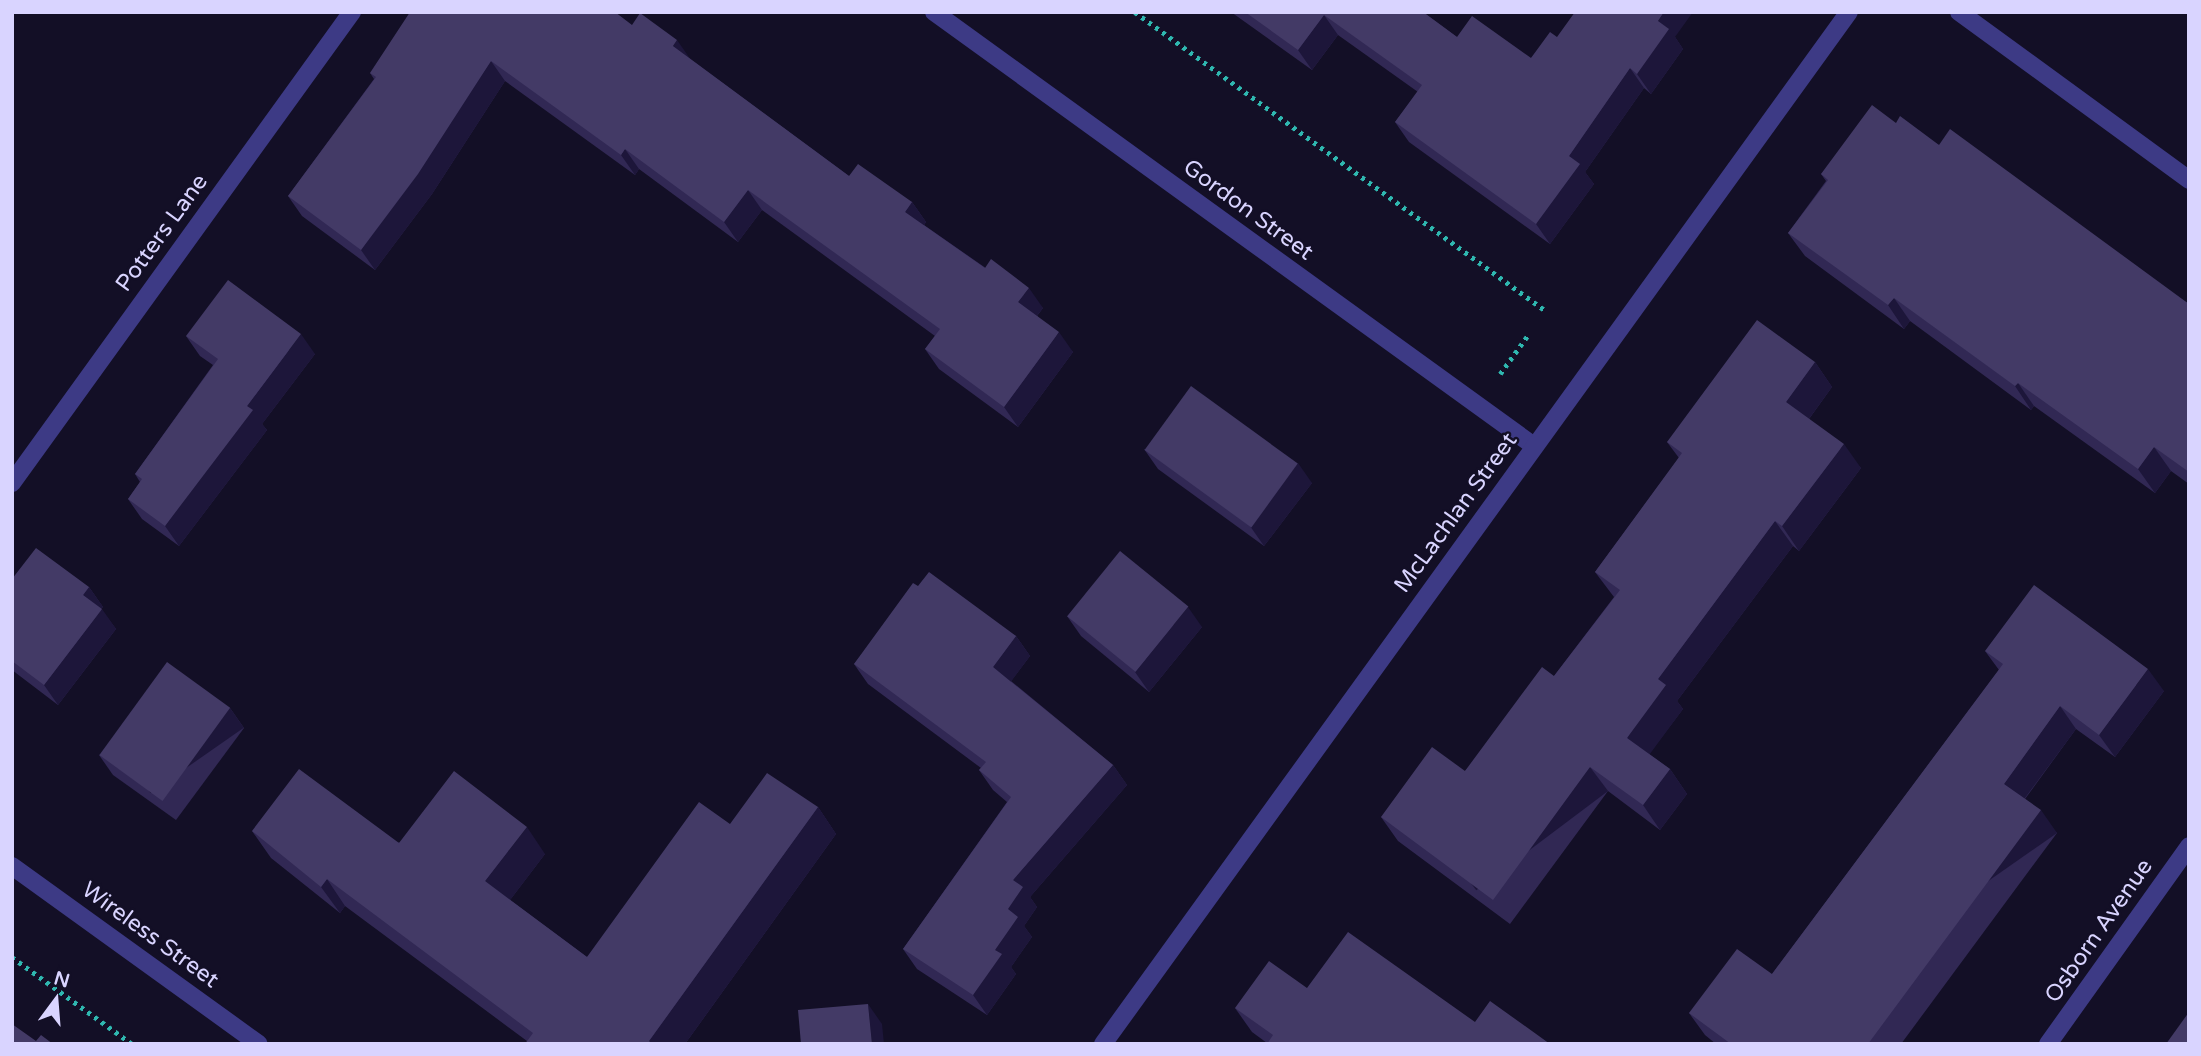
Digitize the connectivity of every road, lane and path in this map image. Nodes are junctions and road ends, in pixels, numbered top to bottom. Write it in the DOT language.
graph roads {
  1 [pos="352,12"];
  2 [pos="934,12"];
  3 [pos="1135,12"];
  4 [pos="1849,12"];
  5 [pos="1959,12"];
  6 [pos="2189,180"];
  7 [pos="1546,310"];
  8 [pos="1528,335"];
  9 [pos="1478,406"];
  10 [pos="1534,446"];
  11 [pos="12,483"];
  12 [pos="2189,846"];
  13 [pos="12,866"];
  14 [pos="12,957"];
  15 [pos="132,1044"];
  16 [pos="259,1044"];
  17 [pos="1103,1044"];
  18 [pos="2048,1044"];
  1 -- 11 [label="street, Potters Lane"];
  2 -- 9 [label="street, Gordon Street"];
  3 -- 7 [label="path"];
  4 -- 10 [label="street, McLachlan Street"];
  5 -- 6 [label="street"];
  8 -- 9 [label="path"];
  9 -- 10 [label="street, Gordon Street"];
  10 -- 17 [label="street, McLachlan Street"];
  12 -- 18 [label="street, Osborn Avenue"];
  13 -- 16 [label="street, Wireless Street"];
  14 -- 15 [label="path"];
}
